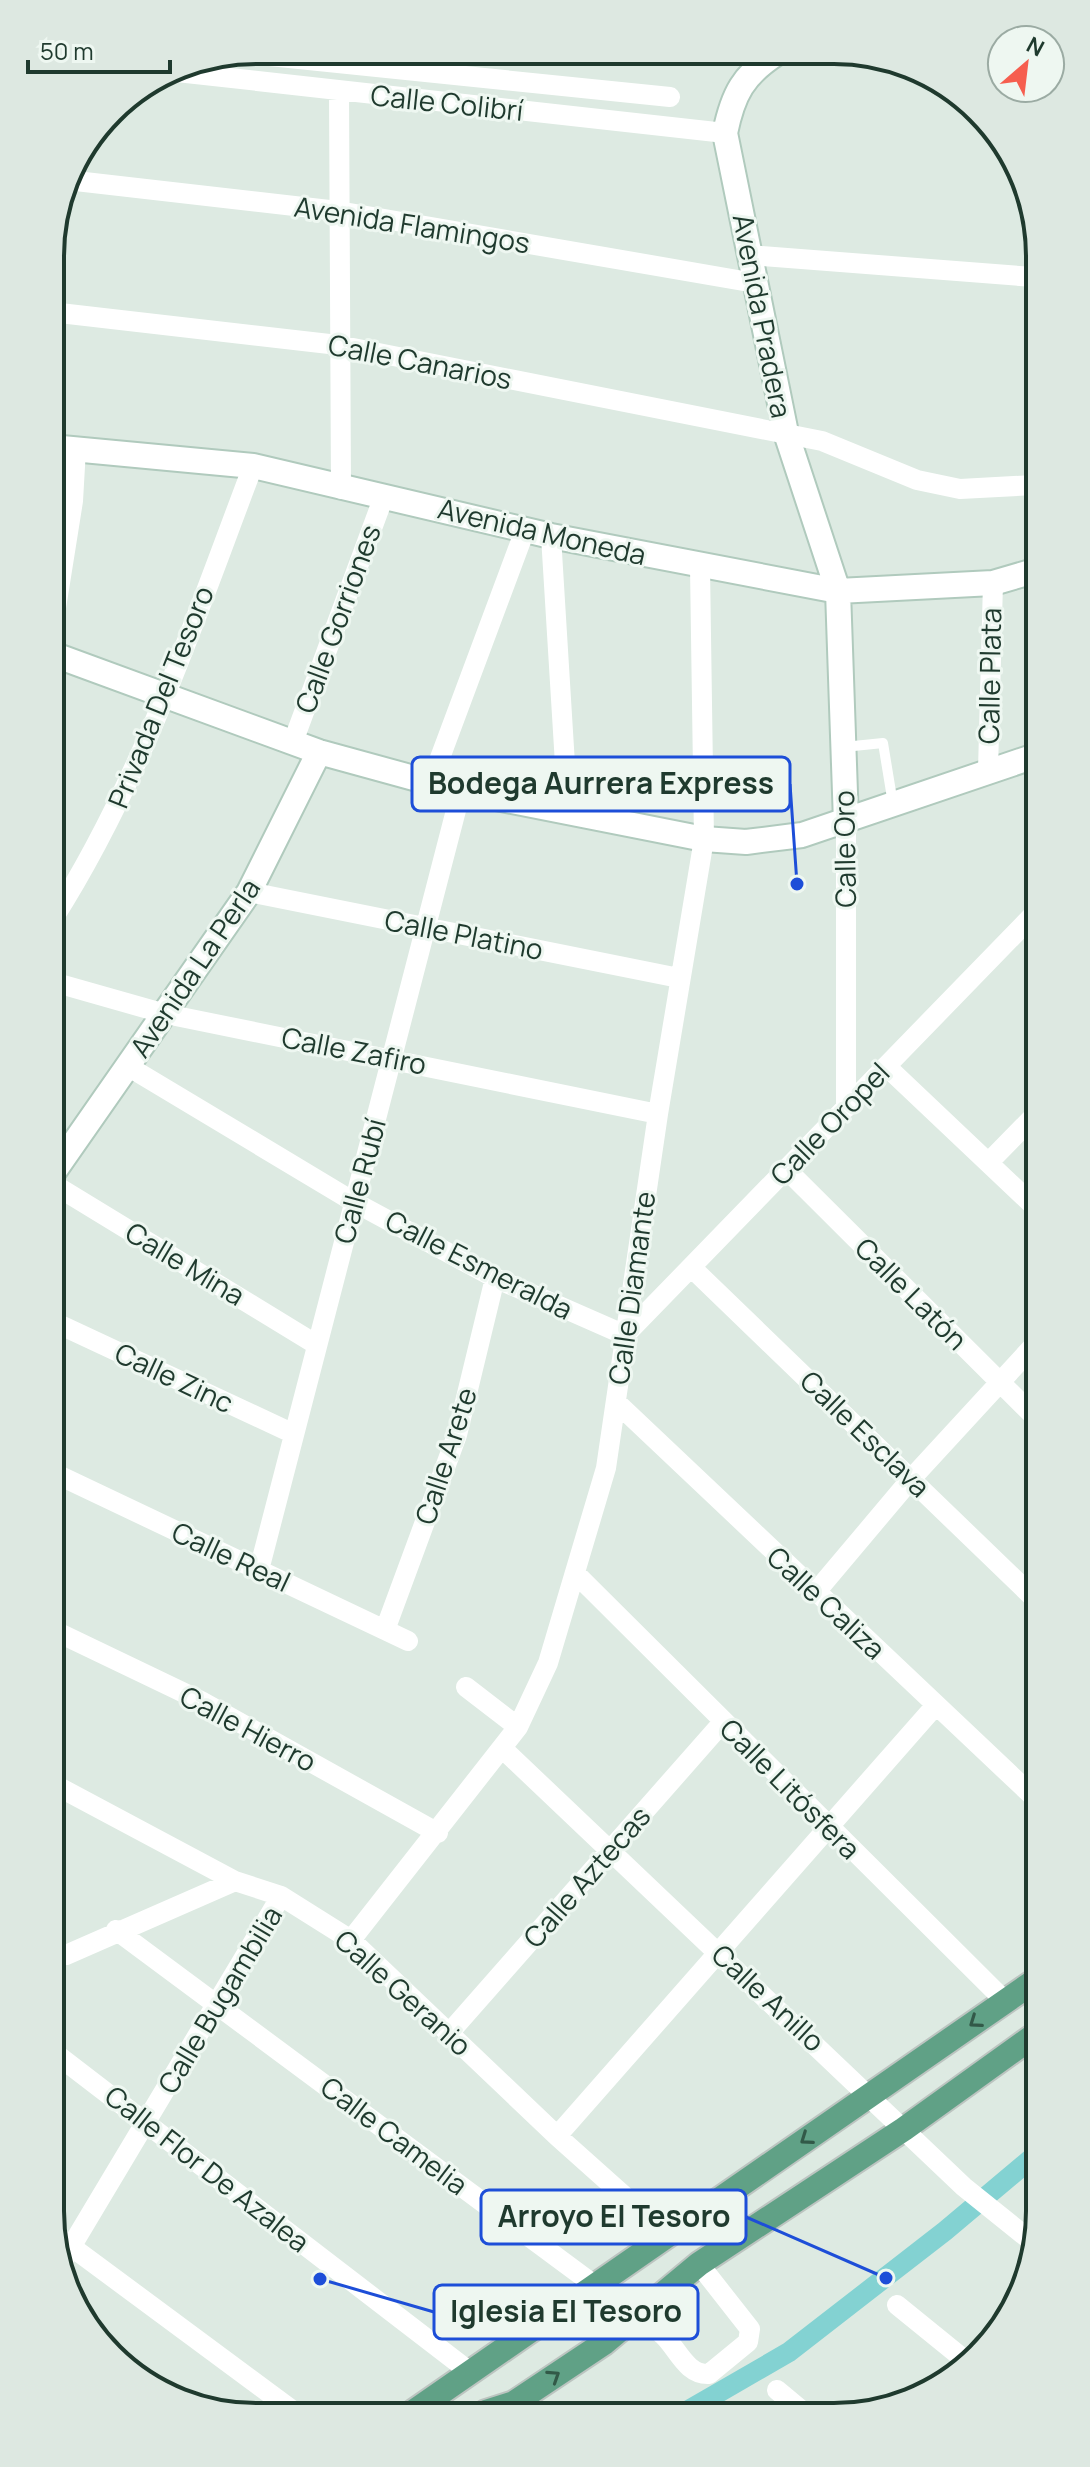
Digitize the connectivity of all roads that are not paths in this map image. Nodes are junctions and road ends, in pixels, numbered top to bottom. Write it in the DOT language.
graph roads {
  1 [pos="347,64"];
  2 [pos="760,64"];
  3 [pos="197,74"];
  4 [pos="339,91"];
  5 [pos="670,97"];
  6 [pos="725,133"];
  7 [pos="80,181"];
  8 [pos="338,211"];
  9 [pos="749,255"];
  10 [pos="1026,276"];
  11 [pos="755,283"];
  12 [pos="64,313"];
  13 [pos="338,345"];
  14 [pos="786,433"];
  15 [pos="64,448"];
  16 [pos="76,449"];
  17 [pos="253,466"];
  18 [pos="1026,485"];
  19 [pos="341,489"];
  20 [pos="384,496"];
  21 [pos="525,530"];
  22 [pos="551,536"];
  23 [pos="64,558"];
  24 [pos="700,567"];
  25 [pos="1026,573"];
  26 [pos="993,583"];
  27 [pos="838,591"];
  28 [pos="64,659"];
  29 [pos="165,697"];
  30 [pos="293,742"];
  31 [pos="844,747"];
  32 [pos="319,752"];
  33 [pos="1026,759"];
  34 [pos="988,770"];
  35 [pos="431,782"];
  36 [pos="461,791"];
  37 [pos="894,805"];
  38 [pos="568,813"];
  39 [pos="846,822"];
  40 [pos="704,839"];
  41 [pos="249,892"];
  42 [pos="64,900"];
  43 [pos="1026,922"];
  44 [pos="425,928"];
  45 [pos="679,978"];
  46 [pos="64,985"];
  47 [pos="166,1014"];
  48 [pos="392,1058"];
  49 [pos="886,1066"];
  50 [pos="129,1067"];
  51 [pos="846,1108"];
  52 [pos="658,1114"];
  53 [pos="1026,1124"];
  54 [pos="64,1158"];
  55 [pos="989,1162"];
  56 [pos="786,1169"];
  57 [pos="64,1191"];
  58 [pos="1026,1198"];
  59 [pos="354,1202"];
  60 [pos="691,1267"];
  61 [pos="495,1278"];
  62 [pos="64,1327"];
  63 [pos="625,1335"];
  64 [pos="317,1345"];
  65 [pos="1026,1354"];
  66 [pos="1000,1383"];
  67 [pos="616,1402"];
  68 [pos="1026,1408"];
  69 [pos="294,1434"];
  70 [pos="64,1478"];
  71 [pos="911,1479"];
  72 [pos="259,1570"];
  73 [pos="577,1575"];
  74 [pos="1026,1590"];
  75 [pos="815,1593"];
  76 [pos="385,1630"];
  77 [pos="64,1635"];
  78 [pos="408,1641"];
  79 [pos="466,1687"];
  80 [pos="936,1705"];
  81 [pos="723,1722"];
  82 [pos="518,1727"];
  83 [pos="503,1749"];
  84 [pos="64,1790"];
  85 [pos="1026,1790"];
  86 [pos="828,1827"];
  87 [pos="438,1833"];
  88 [pos="612,1850"];
  89 [pos="235,1881"];
  90 [pos="281,1896"];
  91 [pos="116,1930"];
  92 [pos="351,1940"];
  93 [pos="719,1952"];
  94 [pos="64,1955"];
  95 [pos="1026,1987"];
  96 [pos="1005,2001"];
  97 [pos="216,2003"];
  98 [pos="450,2032"];
  99 [pos="1026,2041"];
  100 [pos="64,2060"];
  101 [pos="869,2095"];
  102 [pos="147,2122"];
  103 [pos="904,2129"];
  104 [pos="557,2136"];
  105 [pos="1024,2235"];
  106 [pos="669,2236"];
  107 [pos="66,2238"];
  108 [pos="68,2244"];
  109 [pos="699,2264"];
  110 [pos="597,2287"];
  111 [pos="897,2305"];
  112 [pos="639,2314"];
  113 [pos="959,2356"];
  114 [pos="470,2372"];
  115 [pos="777,2390"];
  116 [pos="283,2403"];
  117 [pos="426,2403"];
  118 [pos="525,2403"];
  119 [pos="793,2403"];
  1 -- 5 [label="street"];
  2 -- 6 [label="main road, Avenida Pradera"];
  3 -- 4 [label="street, Calle Colibrí"];
  4 -- 6 [label="street, Calle Colibrí"];
  4 -- 8 [label="street, Calle Gorriones"];
  6 -- 9 [label="main road, Avenida Pradera"];
  7 -- 8 [label="street, Avenida Flamingos"];
  8 -- 11 [label="street, Avenida Flamingos"];
  8 -- 13 [label="street, Calle Gorriones"];
  9 -- 10 [label="street"];
  9 -- 11 [label="main road, Avenida Pradera"];
  11 -- 14 [label="main road, Avenida Pradera"];
  12 -- 13 [label="street, Calle Canarios"];
  13 -- 14 [label="street, Calle Canarios"];
  13 -- 19 [label="street, Calle Gorriones"];
  14 -- 18 [label="street, Calle Canarios"];
  14 -- 27 [label="main road, Avenida Pradera"];
  15 -- 16 [label="main road, Avenida Moneda"];
  16 -- 17 [label="main road, Avenida Moneda"];
  16 -- 23 [label="street"];
  17 -- 19 [label="main road, Avenida Moneda"];
  17 -- 29 [label="street, Privada Del Tesoro"];
  19 -- 20 [label="main road, Avenida Moneda"];
  20 -- 21 [label="main road, Avenida Moneda"];
  20 -- 30 [label="street, Calle Gorriones"];
  21 -- 22 [label="main road, Avenida Moneda"];
  21 -- 35 [label="street"];
  22 -- 24 [label="main road, Avenida Moneda"];
  22 -- 38 [label="street"];
  24 -- 27 [label="main road, Avenida Moneda"];
  24 -- 40 [label="street, Calle Diamante"];
  25 -- 26 [label="main road, Avenida Moneda"];
  26 -- 27 [label="main road, Avenida Moneda"];
  26 -- 34 [label="street, Calle Plata"];
  27 -- 31 [label="main road, Calle Oro"];
  28 -- 29 [label="main road"];
  29 -- 30 [label="main road"];
  29 -- 42 [label="street, Privada Del Tesoro"];
  30 -- 32 [label="main road"];
  31 -- 37 [label="lane"];
  31 -- 39 [label="main road, Calle Oro"];
  32 -- 35 [label="main road"];
  32 -- 41 [label="main road, Avenida La Perla"];
  33 -- 34 [label="main road"];
  34 -- 37 [label="main road"];
  35 -- 36 [label="main road"];
  36 -- 38 [label="main road"];
  36 -- 44 [label="street, Calle Rubí"];
  37 -- 39 [label="main road"];
  38 -- 40 [label="main road"];
  39 -- 40 [label="main road"];
  39 -- 51 [label="street, Calle Oro"];
  40 -- 45 [label="street, Calle Diamante"];
  41 -- 44 [label="street, Calle Platino"];
  41 -- 47 [label="main road, Avenida La Perla"];
  43 -- 49 [label="street, Calle Oropel"];
  44 -- 45 [label="street, Calle Platino"];
  44 -- 48 [label="street, Calle Rubí"];
  45 -- 52 [label="street, Calle Diamante"];
  46 -- 47 [label="street, Calle Zafiro"];
  47 -- 48 [label="street, Calle Zafiro"];
  47 -- 50 [label="main road, Avenida La Perla"];
  48 -- 52 [label="street, Calle Zafiro"];
  48 -- 59 [label="street, Calle Rubí"];
  49 -- 51 [label="street, Calle Oropel"];
  49 -- 55 [label="street"];
  50 -- 54 [label="main road, Avenida La Perla"];
  50 -- 59 [label="street, Calle Esmeralda"];
  51 -- 56 [label="street, Calle Oropel"];
  52 -- 63 [label="street, Calle Diamante"];
  53 -- 55 [label="street"];
  55 -- 58 [label="street"];
  56 -- 60 [label="street, Calle Oropel"];
  56 -- 66 [label="street, Calle Latón"];
  57 -- 64 [label="street, Calle Mina"];
  59 -- 61 [label="street, Calle Esmeralda"];
  59 -- 64 [label="street, Calle Rubí"];
  60 -- 63 [label="street, Calle Oropel"];
  60 -- 71 [label="street, Calle Esclava"];
  61 -- 63 [label="street, Calle Esmeralda"];
  61 -- 76 [label="street, Calle Arete"];
  62 -- 69 [label="street, Calle Zinc"];
  63 -- 67 [label="street, Calle Diamante"];
  64 -- 69 [label="street, Calle Rubí"];
  65 -- 66 [label="street"];
  66 -- 68 [label="street, Calle Latón"];
  66 -- 71 [label="street"];
  67 -- 73 [label="street, Calle Diamante"];
  67 -- 75 [label="street, Calle Caliza"];
  69 -- 72 [label="street, Calle Rubí"];
  70 -- 72 [label="street, Calle Real"];
  71 -- 74 [label="street, Calle Esclava"];
  71 -- 75 [label="street"];
  72 -- 76 [label="street, Calle Real"];
  73 -- 81 [label="street, Calle Litósfera"];
  73 -- 82 [label="street, Calle Diamante"];
  75 -- 80 [label="street, Calle Caliza"];
  76 -- 78 [label="street, Calle Real"];
  77 -- 87 [label="street, Calle Hierro"];
  79 -- 82 [label="street"];
  80 -- 85 [label="street, Calle Caliza"];
  80 -- 86 [label="street"];
  81 -- 86 [label="street, Calle Litósfera"];
  81 -- 88 [label="street, Calle Aztecas"];
  82 -- 83 [label="street, Calle Diamante"];
  83 -- 87 [label="street, Calle Diamante"];
  83 -- 88 [label="street, Calle Anillo"];
  84 -- 89 [label="street, Calle Geranio"];
  86 -- 93 [label="street"];
  86 -- 96 [label="street, Calle Litósfera"];
  87 -- 92 [label="street, Calle Diamante"];
  88 -- 93 [label="street, Calle Anillo"];
  88 -- 98 [label="street, Calle Aztecas"];
  89 -- 90 [label="street, Calle Geranio"];
  89 -- 91 [label="street"];
  90 -- 92 [label="street, Calle Geranio"];
  90 -- 97 [label="street, Calle Bugambilia"];
  91 -- 94 [label="street"];
  91 -- 97 [label="street, Calle Camelia"];
  92 -- 98 [label="street, Calle Geranio"];
  93 -- 101 [label="street, Calle Anillo"];
  93 -- 104 [label="street"];
  95 -- 96 [label="main road"];
  96 -- 101 [label="main road, one-way"];
  97 -- 102 [label="street, Calle Bugambilia"];
  97 -- 110 [label="street, Calle Camelia"];
  98 -- 104 [label="street, Calle Geranio"];
  99 -- 103 [label="main road"];
  100 -- 102 [label="street, Calle Flor De Azalea"];
  101 -- 103 [label="street, Calle Anillo"];
  101 -- 106 [label="main road, one-way"];
  102 -- 107 [label="street, Calle Bugambilia"];
  102 -- 114 [label="street, Calle Flor De Azalea"];
  103 -- 105 [label="street, Calle Anillo"];
  103 -- 109 [label="main road"];
  104 -- 106 [label="street, Calle Geranio"];
  106 -- 110 [label="main road"];
  108 -- 116 [label="street"];
  109 -- 112 [label="main road"];
  109 -- 112 [label="street, Calle Camelia"];
  110 -- 112 [label="street, Calle Camelia"];
  110 -- 114 [label="main road"];
  111 -- 113 [label="street"];
  118 -- 112 [label="main road, one-way"];
  114 -- 117 [label="main road"];
  115 -- 119 [label="street"];
}
